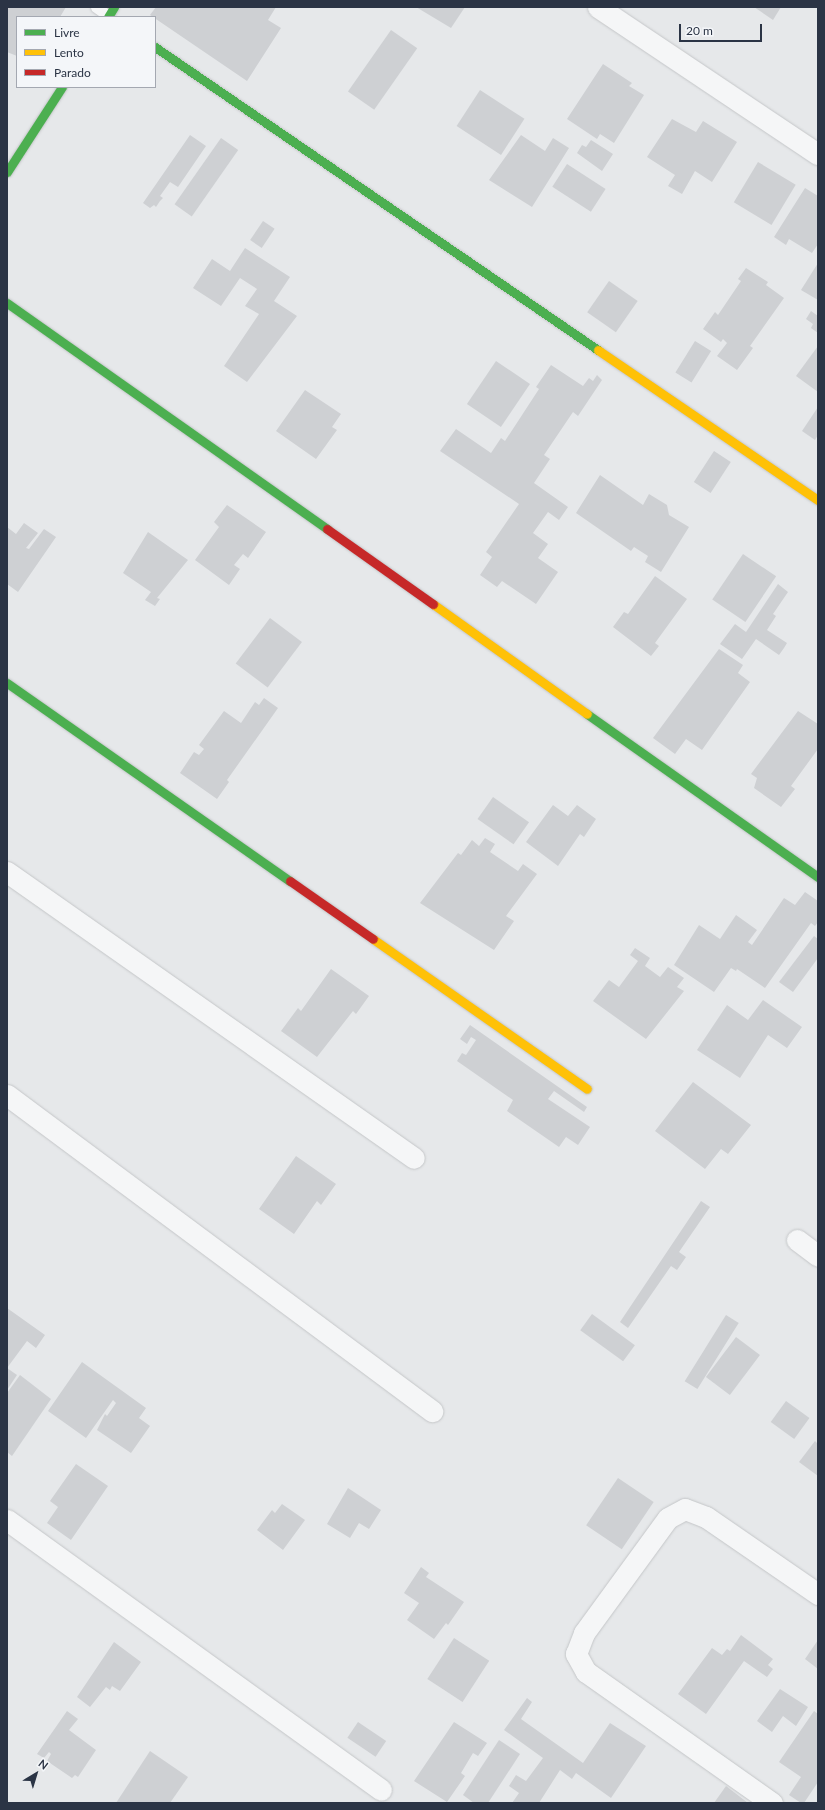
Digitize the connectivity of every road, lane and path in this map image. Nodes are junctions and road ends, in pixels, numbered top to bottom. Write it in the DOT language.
graph roads {
  1 [pos="598,7"];
  2 [pos="156,48"];
  3 [pos="61,88"];
  4 [pos="818,154"];
  5 [pos="7,172"];
  6 [pos="7,303"];
  7 [pos="818,500"];
  8 [pos="7,683"];
  9 [pos="7,872"];
  10 [pos="818,877"];
  11 [pos="587,1089"];
  12 [pos="7,1095"];
  13 [pos="414,1158"];
  14 [pos="797,1240"];
  15 [pos="818,1256"];
  16 [pos="432,1411"];
  17 [pos="7,1520"];
  18 [pos="818,1594"];
  19 [pos="381,1790"];
  20 [pos="772,1803"];
  1 -- 4 [label="street"];
  2 -- 7 [label="street"];
  3 -- 5 [label="street"];
  6 -- 10 [label="street"];
  8 -- 11 [label="street"];
  9 -- 13 [label="street"];
  12 -- 16 [label="street"];
  14 -- 15 [label="street"];
  17 -- 19 [label="street"];
  18 -- 20 [label="street"];
}
